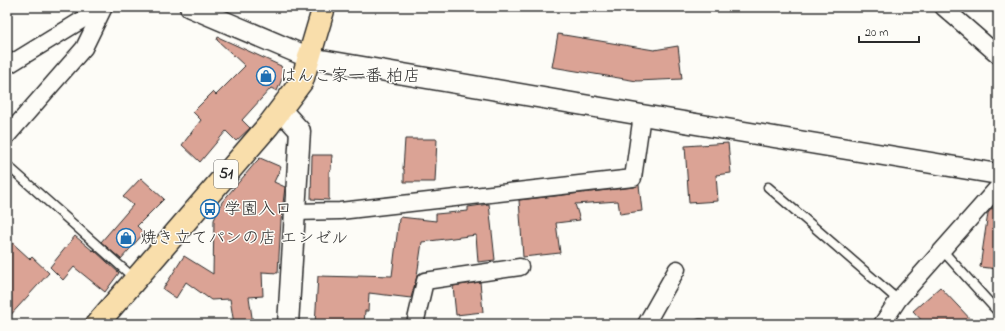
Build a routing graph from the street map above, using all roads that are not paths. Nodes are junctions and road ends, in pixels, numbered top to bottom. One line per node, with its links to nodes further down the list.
1 (103, 7): 7 (street); 10 (street)
2 (190, 7): 6 (street)
3 (324, 7): 6 (main road, 51)
4 (944, 7): 5 (street)
5 (998, 54)
6 (310, 58): 8 (main road, 51); 9 (street)
7 (7, 66)
8 (281, 110): 15 (street); 19 (main road, 51)
9 (642, 115): 12 (street); 15 (street)
10 (7, 136)
11 (7, 166): 19 (lane)
12 (998, 174)
13 (998, 187): 16 (street)
14 (768, 188): 20 (lane)
15 (294, 212): 23 (street)
16 (942, 250): 20 (street); 21 (lane)
17 (520, 267): 24 (street)
18 (677, 269): 25 (street)
19 (135, 279): 22 (main road, 51)
20 (898, 300): 28 (street)
21 (998, 312)
22 (97, 324)
23 (288, 324)
24 (415, 324)
25 (646, 324)
26 (699, 324): 27 (lane)
27 (702, 324)
28 (883, 324)

